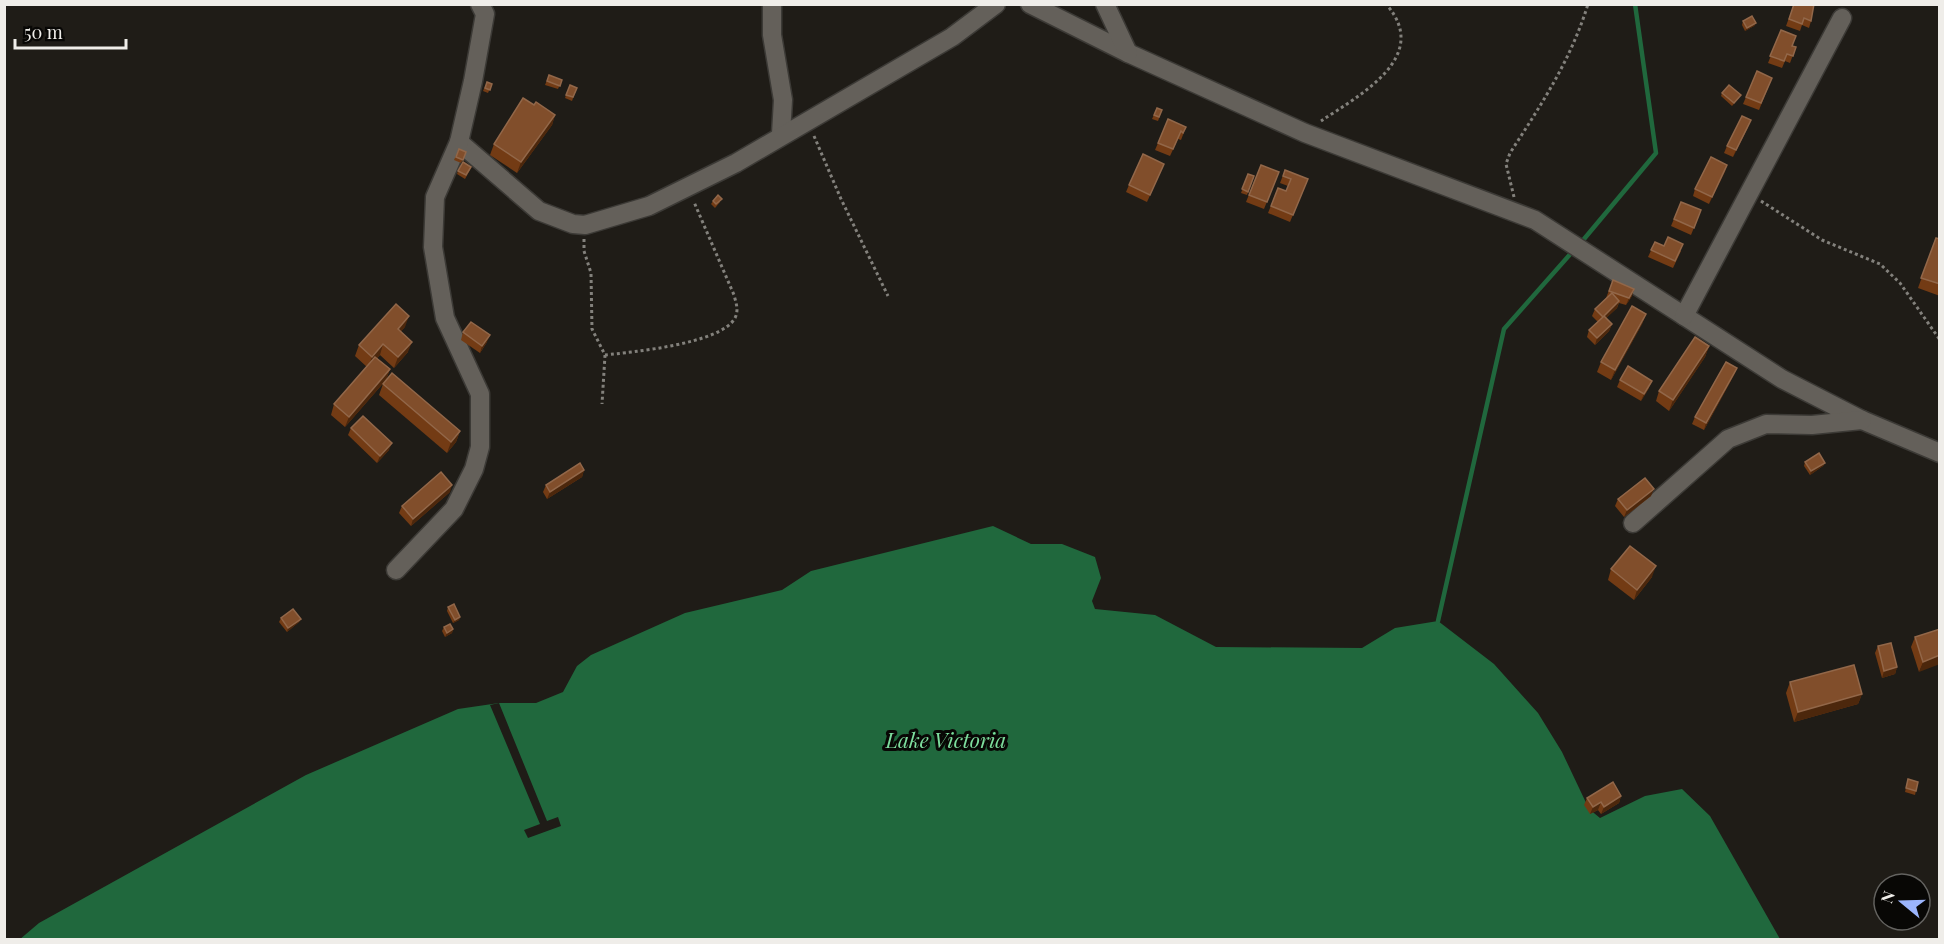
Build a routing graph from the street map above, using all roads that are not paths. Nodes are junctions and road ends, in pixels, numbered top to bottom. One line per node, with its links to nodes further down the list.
1 (480, 4): 9 (street)
2 (772, 4): 8 (street)
3 (996, 4): 8 (street)
4 (1030, 4): 7 (street)
5 (1105, 4): 7 (street)
6 (1842, 18): 10 (street)
7 (1128, 53): 10 (street)
8 (781, 134): 9 (street)
9 (459, 142): 14 (street)
10 (1683, 316): 11 (street)
11 (1862, 420): 12 (street); 13 (street)
12 (1940, 453)
13 (1633, 523)
14 (396, 570)

